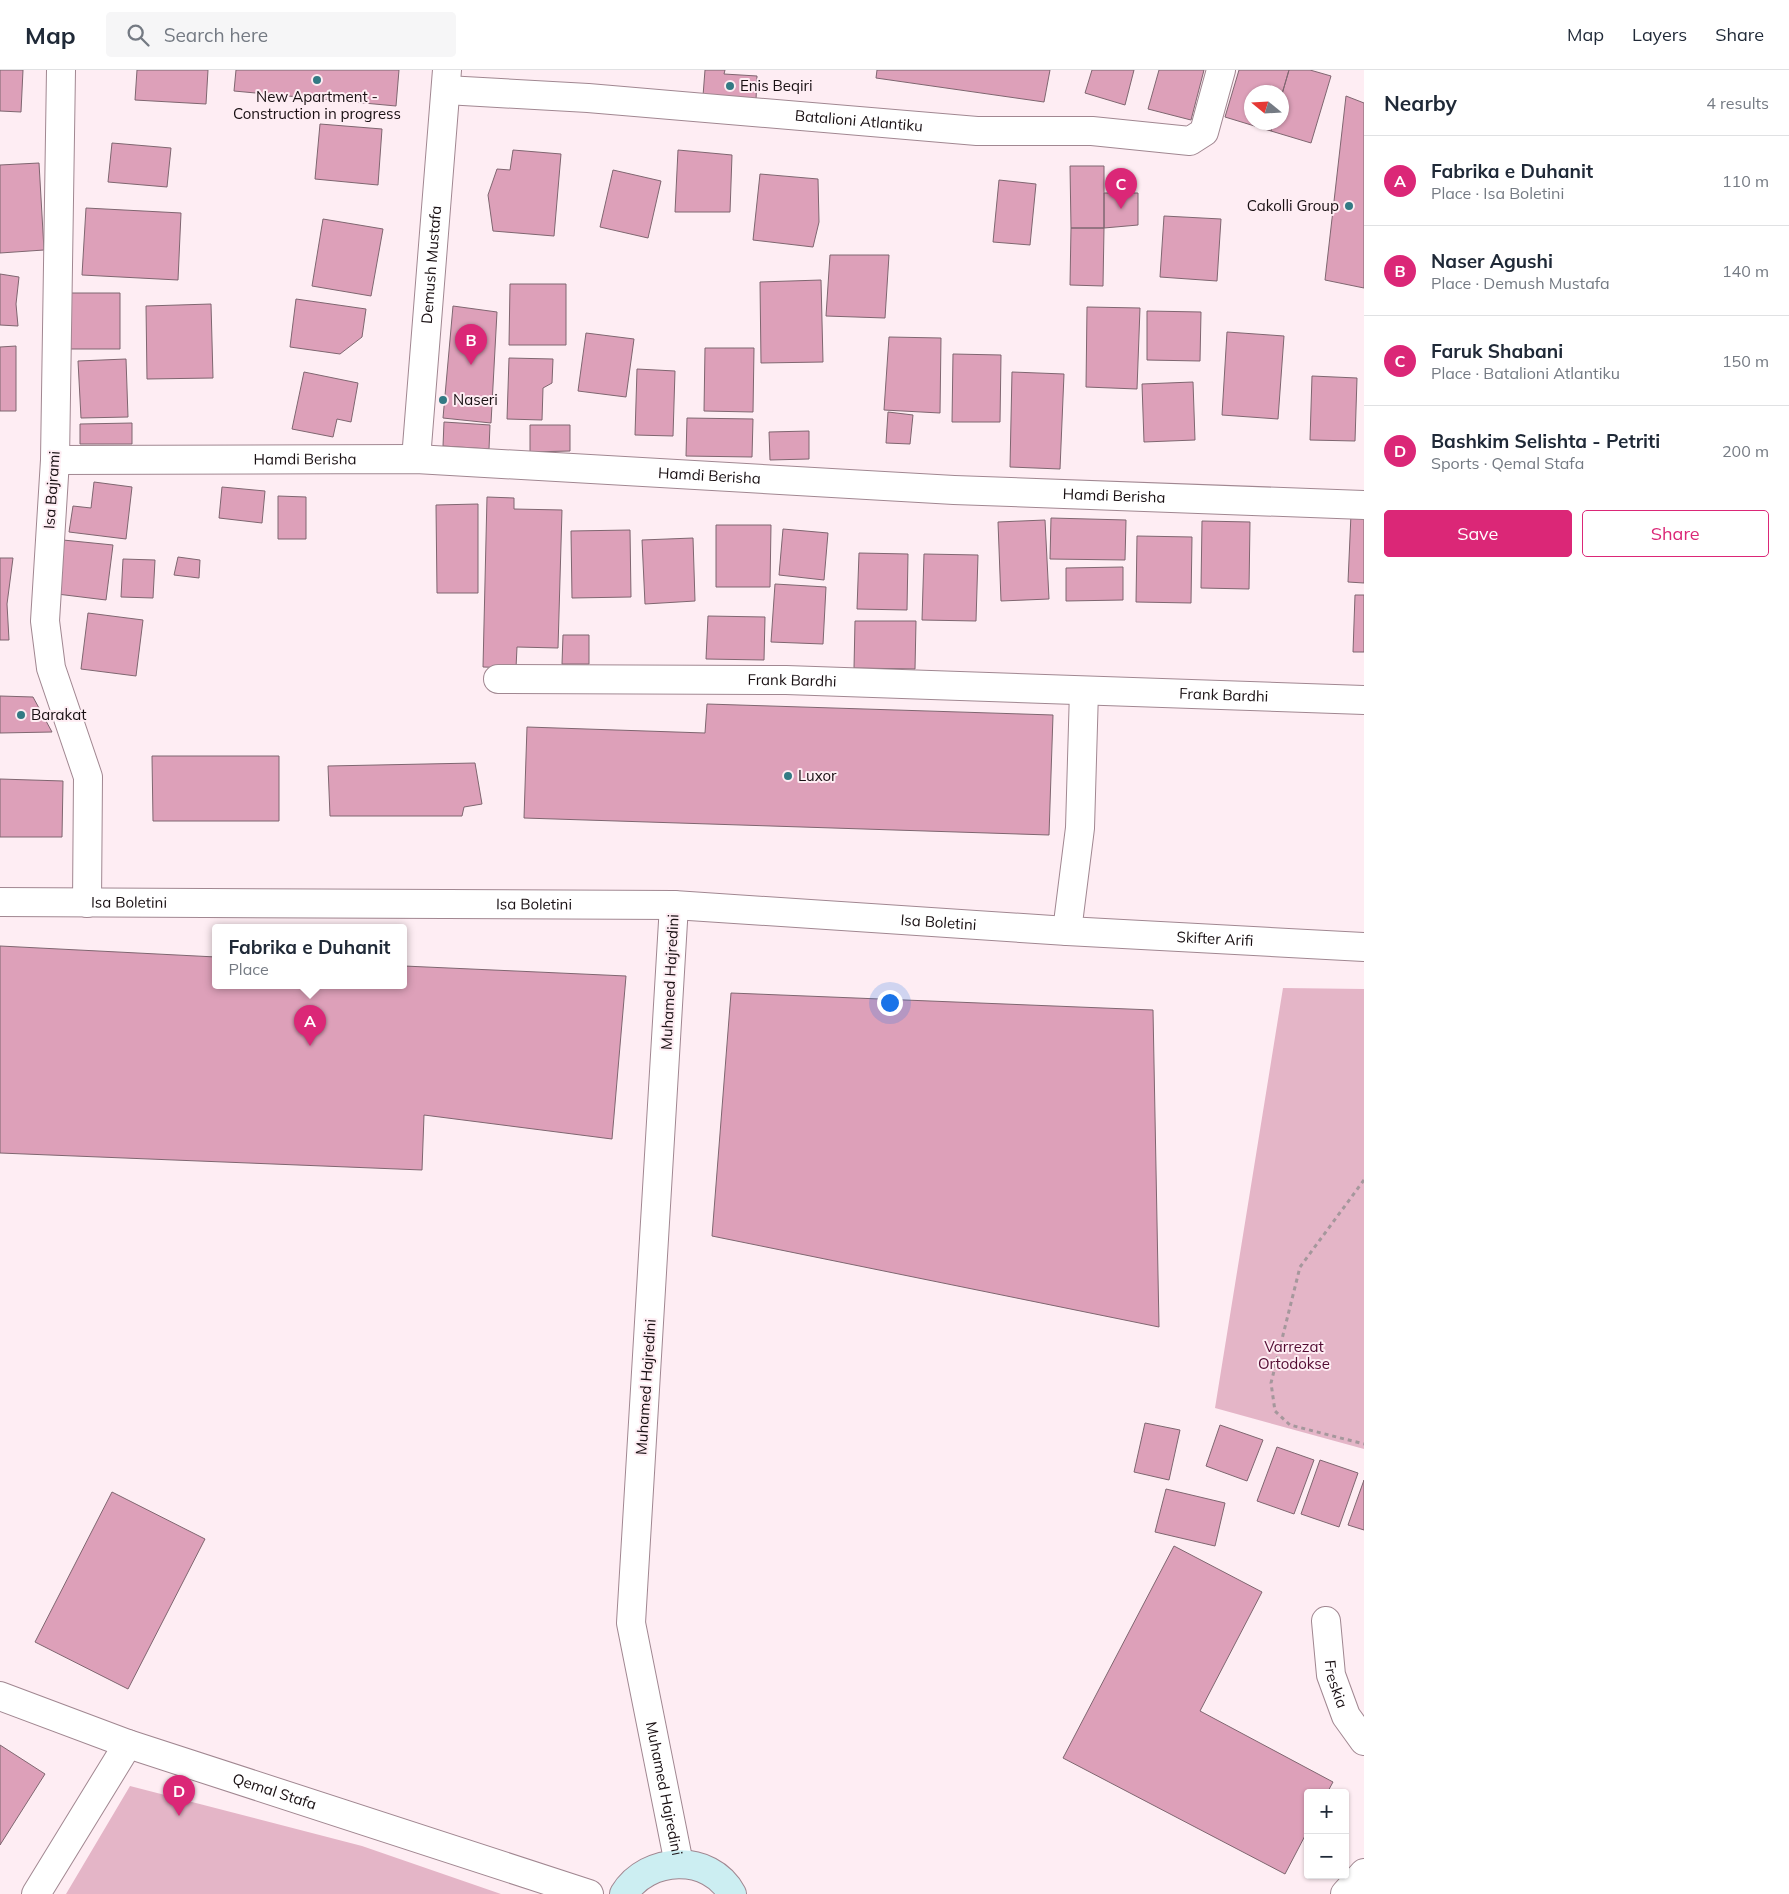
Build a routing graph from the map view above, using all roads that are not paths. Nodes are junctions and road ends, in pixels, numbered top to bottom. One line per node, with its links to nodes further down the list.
1 (61, 70): 5 (street, Isa Bajrami)
2 (1221, 70): 3 (street, Batalioni Atlantiku)
3 (447, 80): 4 (street, Demush Mustafa)
4 (416, 459): 5 (street, Hamdi Berisha); 6 (street, Hamdi Berisha)
5 (55, 460): 11 (street, Isa Bajrami)
6 (1364, 505)
7 (498, 679): 8 (street, Frank Bardhi)
8 (1084, 690): 9 (street, Frank Bardhi); 13 (street)
9 (1364, 700)
10 (0, 902): 11 (street, Isa Boletini)
11 (87, 903): 12 (street, Isa Boletini)
12 (674, 905): 13 (street, Isa Boletini); 19 (street, Muhamed Hajredini)
13 (1067, 931): 14 (street, Skifter Arifi)
14 (1364, 947)
15 (1326, 1621): 17 (street, Freskia)
16 (0, 1696): 18 (street, Qemal Stafa)
17 (1364, 1741)
18 (128, 1744): 21 (street); 22 (street, Qemal Stafa)
19 (680, 1864): 23 (main road); 24 (main road)
20 (1364, 1873): 25 (street)
21 (36, 1894)
22 (589, 1894)
23 (624, 1894)
24 (732, 1894)
25 (1345, 1894)

